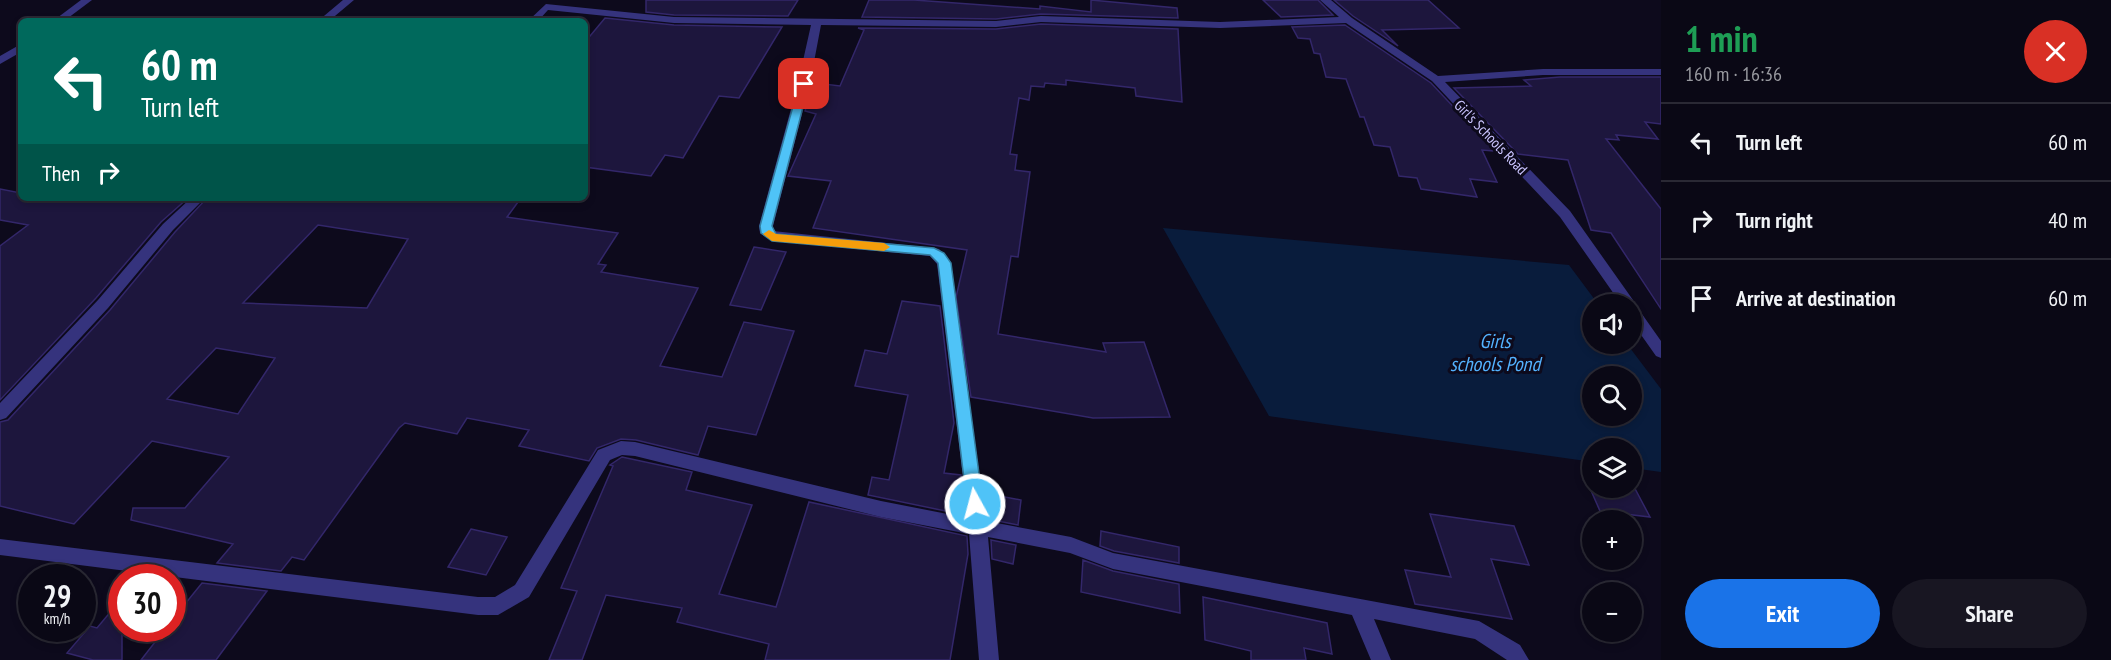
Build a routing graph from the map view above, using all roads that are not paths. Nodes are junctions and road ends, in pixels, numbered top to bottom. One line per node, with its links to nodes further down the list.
1 (87, 0): 5 (street)
2 (349, 0): 6 (street)
3 (1325, 0): 8 (street, Girl's Schools Road)
4 (550, 3): 7 (street); 9 (street)
5 (62, 18)
6 (327, 18)
7 (536, 18)
8 (1348, 20): 9 (street); 13 (street, Girl's Schools Road)
9 (817, 22): 19 (street)
10 (18, 49): 11 (street)
11 (0, 61)
12 (1661, 72): 13 (street)
13 (1436, 79): 15 (street, Girl's Schools Road)
14 (196, 201): 18 (street)
15 (1621, 294)
16 (1642, 324): 17 (street)
17 (1661, 352)
18 (0, 414)
19 (978, 526): 20 (street); 21 (street); 22 (street)
20 (0, 547)
21 (1359, 608): 23 (street); 24 (street)
22 (989, 660)
23 (1381, 660)
24 (1519, 660)

